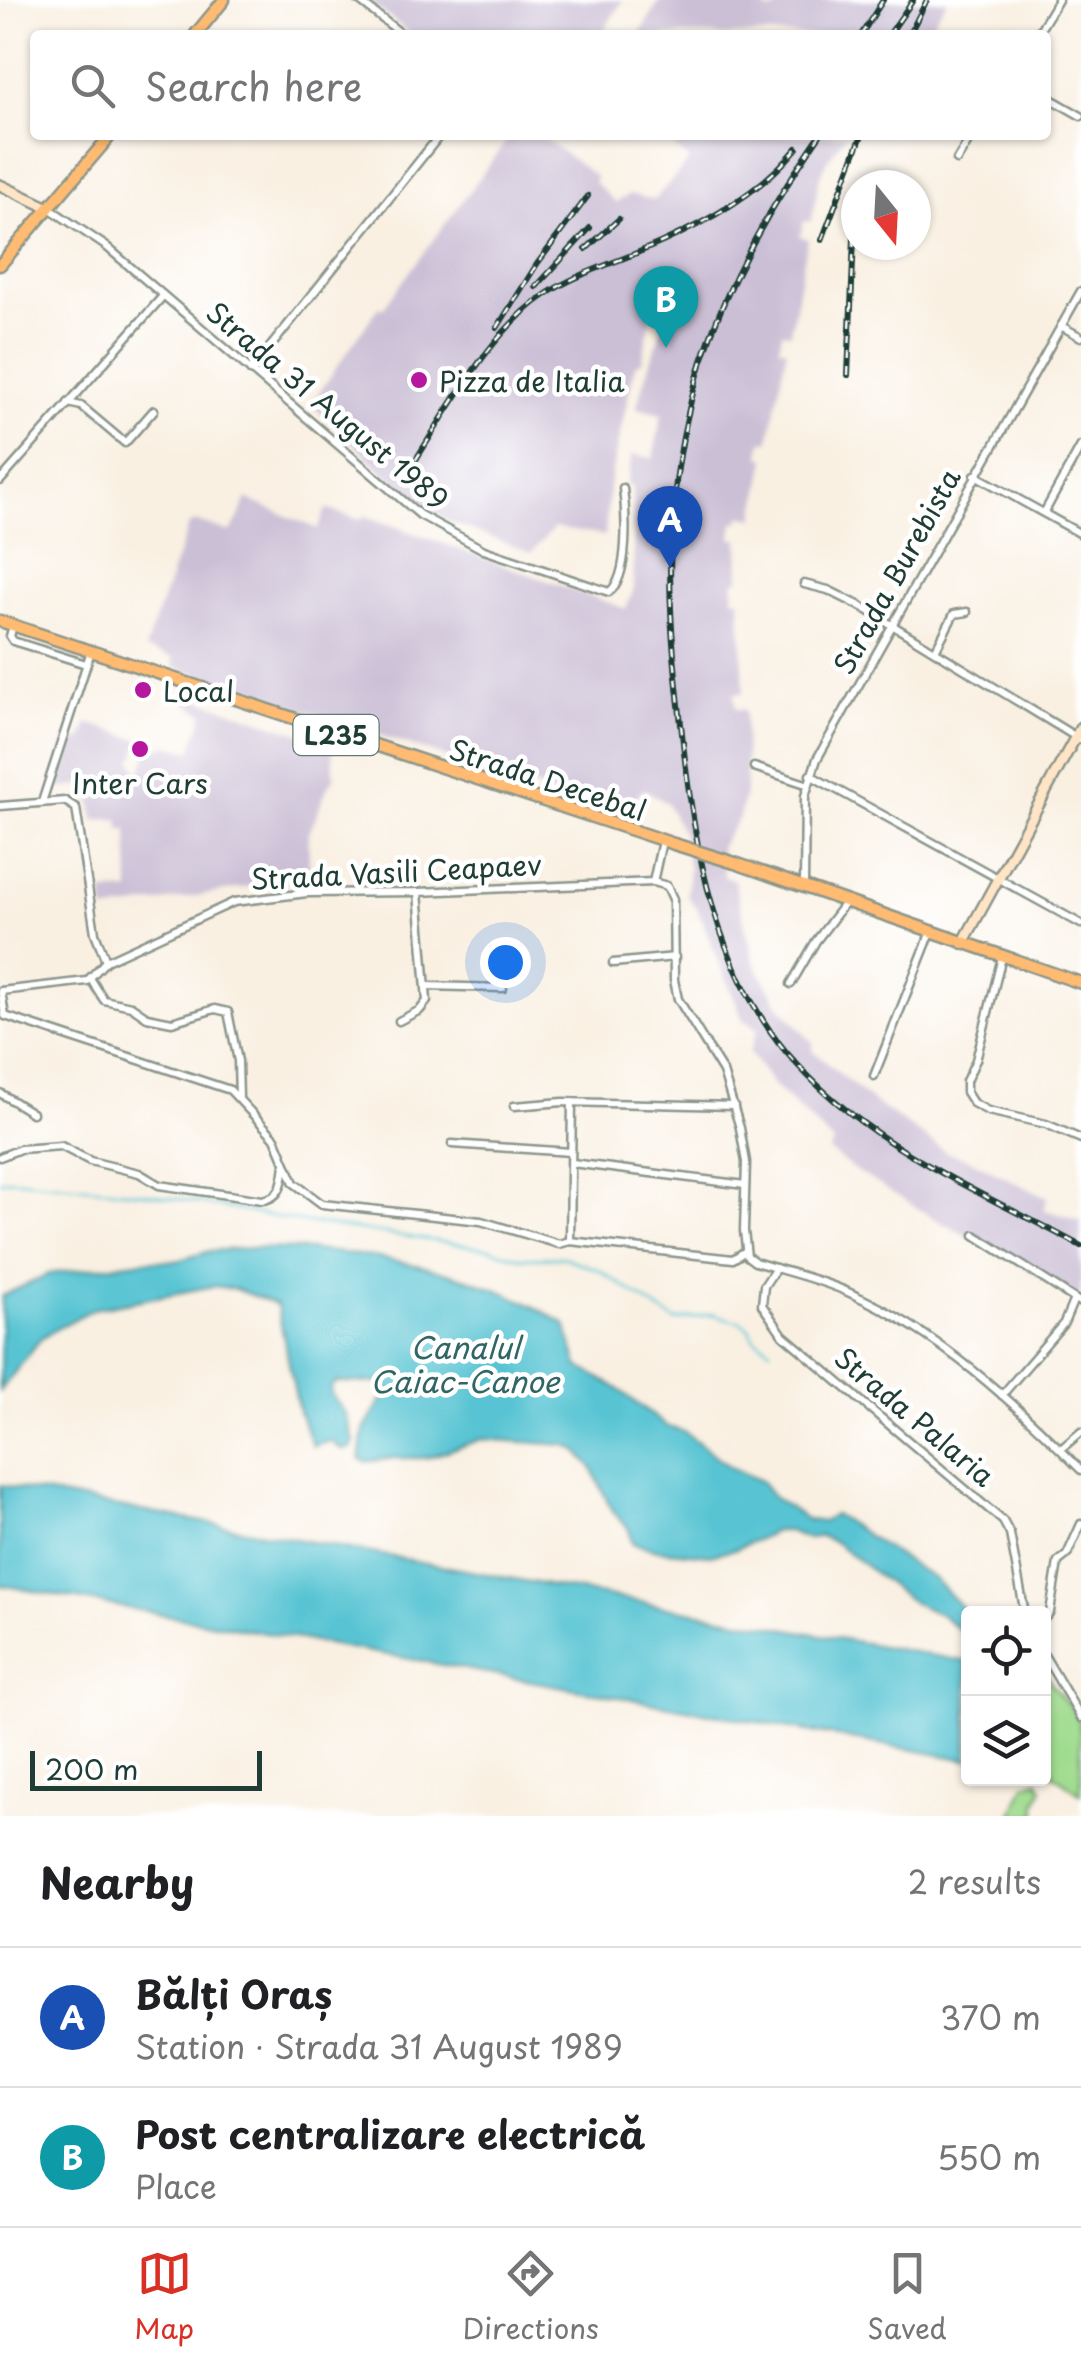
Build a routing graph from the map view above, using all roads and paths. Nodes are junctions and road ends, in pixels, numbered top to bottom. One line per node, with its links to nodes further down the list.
1 (224, 0): 4 (main road)
2 (358, 0): 5 (street)
3 (1058, 0): 6 (street)
4 (199, 30)
5 (396, 30)
6 (1040, 30)
7 (1051, 99): 8 (street)
8 (1081, 116)
9 (106, 140): 14 (main road)
10 (436, 140): 20 (street)
11 (969, 140): 12 (street)
12 (957, 160)
13 (0, 185): 14 (street, Strada 31 August 1989)
14 (49, 208): 15 (main road); 17 (street, Strada 31 August 1989)
15 (0, 266)
16 (1081, 291): 18 (street, Strada Burebista)
17 (163, 296): 20 (street, Strada 31 August 1989); 21 (street)
18 (1061, 326): 19 (street); 24 (street, Strada Burebista)
19 (1081, 337)
20 (252, 371): 26 (street, Strada 31 August 1989)
21 (67, 403): 22 (street); 25 (street)
22 (154, 410)
23 (1081, 446): 27 (street)
24 (975, 475): 27 (street); 33 (street, Strada Burebista)
25 (1, 480)
26 (623, 488)
27 (1044, 514): 28 (street)
28 (1081, 534)
29 (804, 584): 33 (street)
30 (967, 612): 34 (street)
31 (0, 621): 32 (main road, Strada Decebal / L235)
32 (13, 626): 35 (main road, Strada Decebal / L235); 36 (street)
33 (893, 627): 34 (street); 39 (street, Strada Burebista)
34 (935, 651): 37 (street)
35 (90, 652): 36 (street); 43 (main road, Strada Decebal / L235)
36 (86, 664): 41 (street)
37 (1079, 735): 44 (street)
38 (754, 767): 40 (street)
39 (810, 774): 40 (street, Strada Burebista); 44 (street)
40 (806, 784): 46 (street, Strada Burebista)
41 (42, 802): 42 (street); 54 (street)
42 (0, 806)
43 (668, 842): 45 (street); 46 (main road, Strada Decebal / L235, bridge)
44 (997, 878): 49 (street); 51 (street)
45 (654, 882): 47 (street, Strada Vasili Ceapaev); 53 (street)
46 (804, 888): 48 (main road, Strada Decebal / L235)
47 (418, 892): 54 (street, Strada Vasili Ceapaev); 59 (street)
48 (846, 902): 50 (main road, Strada Decebal / L235); 58 (street)
49 (1081, 924)
50 (931, 932): 51 (main road, Strada Decebal / L235); 64 (street)
51 (963, 943): 52 (main road, Strada Decebal / L235)
52 (1002, 956): 57 (main road, Strada Decebal / L235); 71 (street)
53 (674, 957): 55 (street); 69 (street)
54 (106, 961): 56 (street, Strada Vasili Ceapaev)
55 (613, 963)
56 (90, 978): 61 (street); 66 (street)
57 (1081, 982)
58 (791, 984)
59 (427, 986): 60 (street); 63 (street)
60 (503, 988)
61 (1, 991): 62 (street)
62 (2, 1018): 66 (street)
63 (398, 1021)
64 (874, 1076)
65 (0, 1093): 70 (street)
66 (239, 1099): 75 (street)
67 (572, 1102): 68 (street); 69 (street); 73 (street)
68 (514, 1106)
69 (734, 1106): 77 (street)
70 (32, 1113)
71 (1081, 1139)
72 (452, 1144): 73 (street)
73 (572, 1152): 76 (street)
74 (0, 1158): 75 (street)
75 (285, 1163): 79 (street)
76 (572, 1163): 77 (street); 79 (street)
77 (745, 1185): 80 (street)
78 (975, 1235): 82 (street)
79 (570, 1241): 80 (street)
80 (744, 1252): 81 (street)
81 (776, 1268): 83 (street); 88 (street, Strada Palaria)
82 (1078, 1301): 83 (street)
83 (1002, 1395): 85 (street)
84 (1081, 1432): 85 (street)
85 (1060, 1449): 86 (street)
86 (1081, 1470)
87 (1081, 1524): 89 (street)
88 (1024, 1606)
89 (1051, 1606)
90 (1051, 1667): 91 (street)
91 (1081, 1718)

